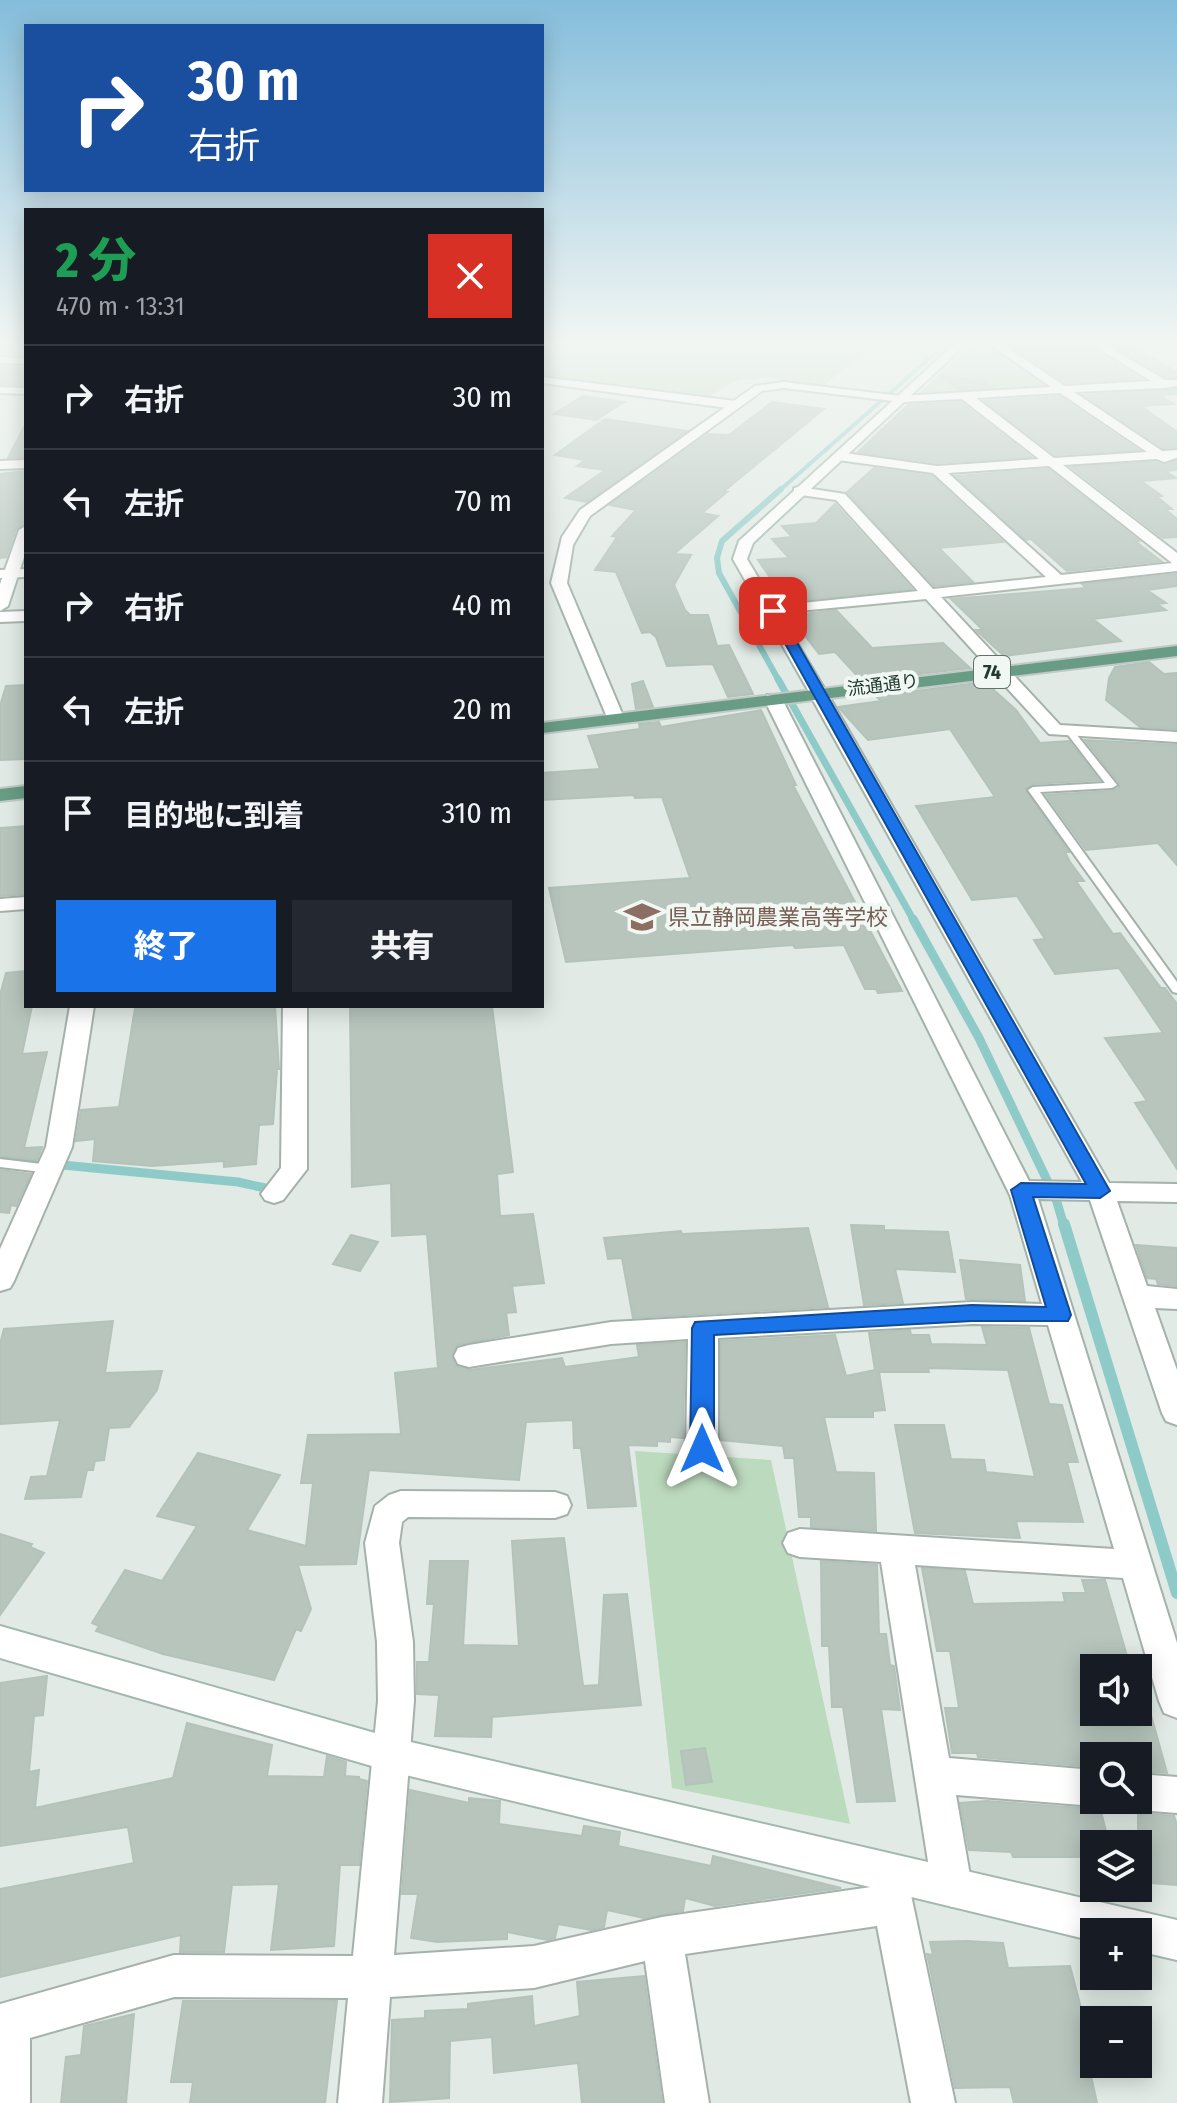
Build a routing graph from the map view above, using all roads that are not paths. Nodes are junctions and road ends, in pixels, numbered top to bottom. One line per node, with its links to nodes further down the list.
1 (688, 439): 28 (street)
2 (855, 439): 7 (street)
3 (1021, 439): 8 (street)
4 (1137, 439): 6 (street)
5 (1177, 454): 6 (street)
6 (1161, 455): 8 (street); 11 (street)
7 (838, 456): 12 (street); 13 (street)
8 (1052, 463): 12 (street); 15 (street)
9 (24, 464): 10 (street)
10 (0, 465)
11 (1177, 466)
12 (937, 470): 18 (street)
13 (799, 491): 19 (street); 21 (street)
14 (24, 536): 17 (street)
15 (1177, 560)
16 (1177, 567): 18 (street)
17 (12, 574): 20 (street)
18 (1059, 581): 19 (street)
19 (929, 594): 21 (street); 25 (street)
20 (0, 606)
21 (773, 611): 26 (street)
22 (24, 616): 23 (street)
23 (0, 617)
24 (1177, 651): 25 (main road, 流通通り / 74)
25 (1001, 671): 26 (main road, 流通通り / 74); 30 (street)
26 (812, 694): 27 (main road, 流通通り / 74); 42 (street)
27 (773, 699): 28 (main road, 流通通り / 74); 41 (street)
28 (615, 718): 29 (main road, 流通通り / 74)
29 (544, 728)
30 (1069, 731): 31 (street); 36 (lane)
31 (1177, 737)
32 (24, 792): 33 (main road)
33 (0, 795)
34 (24, 903): 35 (street)
35 (0, 905)
36 (1177, 990)
37 (82, 1008): 40 (street)
38 (295, 1008): 44 (street)
39 (0, 1163): 40 (lane)
40 (50, 1169): 45 (street)
41 (1021, 1190): 42 (street); 48 (street)
42 (1100, 1191): 43 (street); 46 (street)
43 (1177, 1193)
44 (274, 1194)
45 (0, 1281)
46 (1137, 1296): 47 (street); 51 (street)
47 (1177, 1299)
48 (1060, 1315): 49 (street); 56 (street)
49 (703, 1328): 50 (street); 52 (street)
50 (469, 1356)
51 (1177, 1413)
52 (702, 1449)
53 (555, 1505): 59 (street)
54 (800, 1543): 55 (street)
55 (896, 1550): 56 (street); 60 (street)
56 (1136, 1565): 58 (street)
57 (0, 1642): 59 (street)
58 (1177, 1701)
59 (389, 1754): 65 (street); 68 (street)
60 (934, 1775): 61 (street); 64 (street)
61 (1080, 1787)
62 (1152, 1793): 63 (street)
63 (1177, 1795)
64 (952, 1887): 65 (street); 67 (street)
65 (889, 1888): 66 (street); 73 (street)
66 (662, 1937): 68 (street); 72 (street)
67 (1177, 1940)
68 (372, 1977): 69 (street); 71 (street)
69 (5, 2023): 70 (street)
70 (8, 2103)
71 (360, 2103)
72 (687, 2103)
73 (933, 2103)

